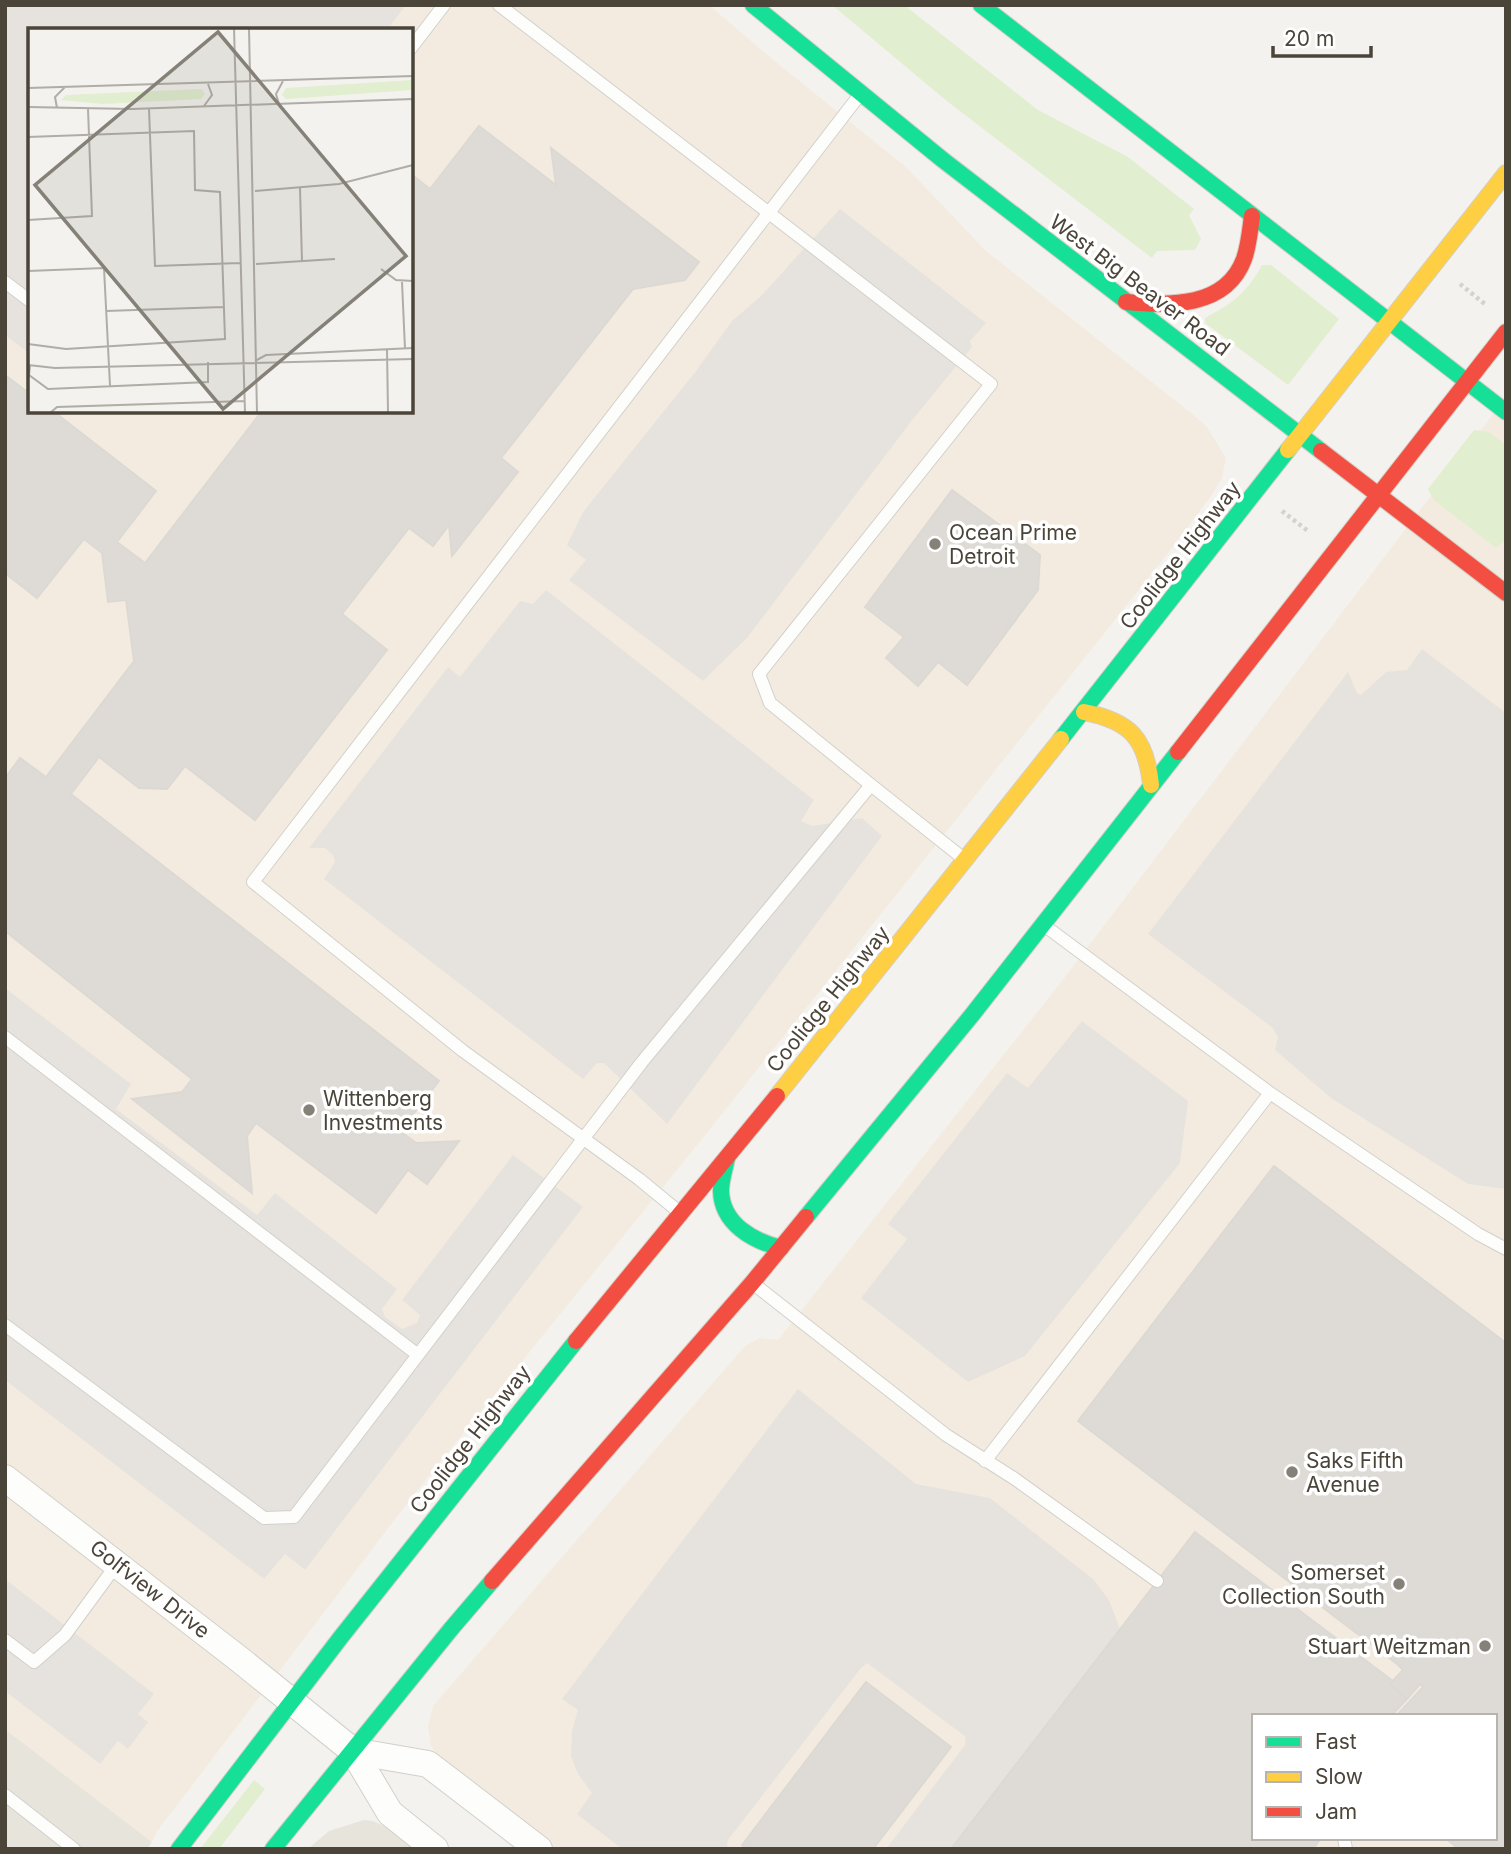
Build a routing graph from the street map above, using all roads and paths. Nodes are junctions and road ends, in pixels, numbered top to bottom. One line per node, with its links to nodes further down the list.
1 (444, 5): 5 (lane)
2 (499, 5): 8 (lane)
3 (753, 5): 6 (main road, West Big Beaver Road)
4 (981, 5): 9 (main road)
5 (413, 45)
6 (861, 93): 8 (lane); 13 (main road, West Big Beaver Road)
7 (1506, 173): 15 (main road, Coolidge Highway)
8 (767, 213): 25 (lane); 31 (lane)
9 (1252, 216): 13 (main road); 15 (main road)
10 (5, 282): 12 (lane)
11 (1457, 282): 14 (path)
12 (28, 299)
13 (1126, 302): 19 (main road, West Big Beaver Road)
14 (1486, 306)
15 (1389, 321): 17 (main road); 19 (main road, Coolidge Highway)
16 (1506, 332): 17 (main road)
17 (1467, 382): 18 (main road); 20 (main road)
18 (1506, 412)
19 (1300, 436): 20 (main road, West Big Beaver Road); 24 (main road, Coolidge Highway)
20 (1378, 495): 23 (main road, West Big Beaver Road); 26 (main road)
21 (1278, 508): 22 (path)
22 (1310, 532)
23 (1506, 593)
24 (1084, 712): 26 (main road); 27 (main road, Coolidge Highway)
25 (871, 785): 27 (lane); 31 (lane)
26 (1151, 785): 28 (main road)
27 (966, 861): 32 (main road, Coolidge Highway)
28 (1042, 925): 30 (lane); 34 (main road)
29 (5, 1037): 38 (lane)
30 (1270, 1093): 35 (lane); 39 (lane)
31 (583, 1139): 33 (lane); 38 (lane)
32 (727, 1158): 33 (main road, Coolidge Highway); 34 (main road)
33 (681, 1213): 44 (main road, Coolidge Highway)
34 (781, 1248): 36 (main road)
35 (1506, 1249)
36 (752, 1283): 39 (lane); 45 (main road)
37 (5, 1325): 38 (lane)
38 (418, 1355)
39 (985, 1461): 42 (lane)
40 (5, 1478): 41 (street, Golfview Drive)
41 (117, 1564): 43 (lane); 44 (street, Golfview Drive)
42 (1157, 1581)
43 (5, 1640)
44 (293, 1702): 45 (street, Golfview Drive); 48 (main road, Coolidge Highway)
45 (353, 1751): 49 (main road); 50 (street); 51 (street)
46 (5, 1795): 47 (lane)
47 (74, 1849)
48 (179, 1849)
49 (273, 1849)
50 (435, 1849)
51 (539, 1849)

